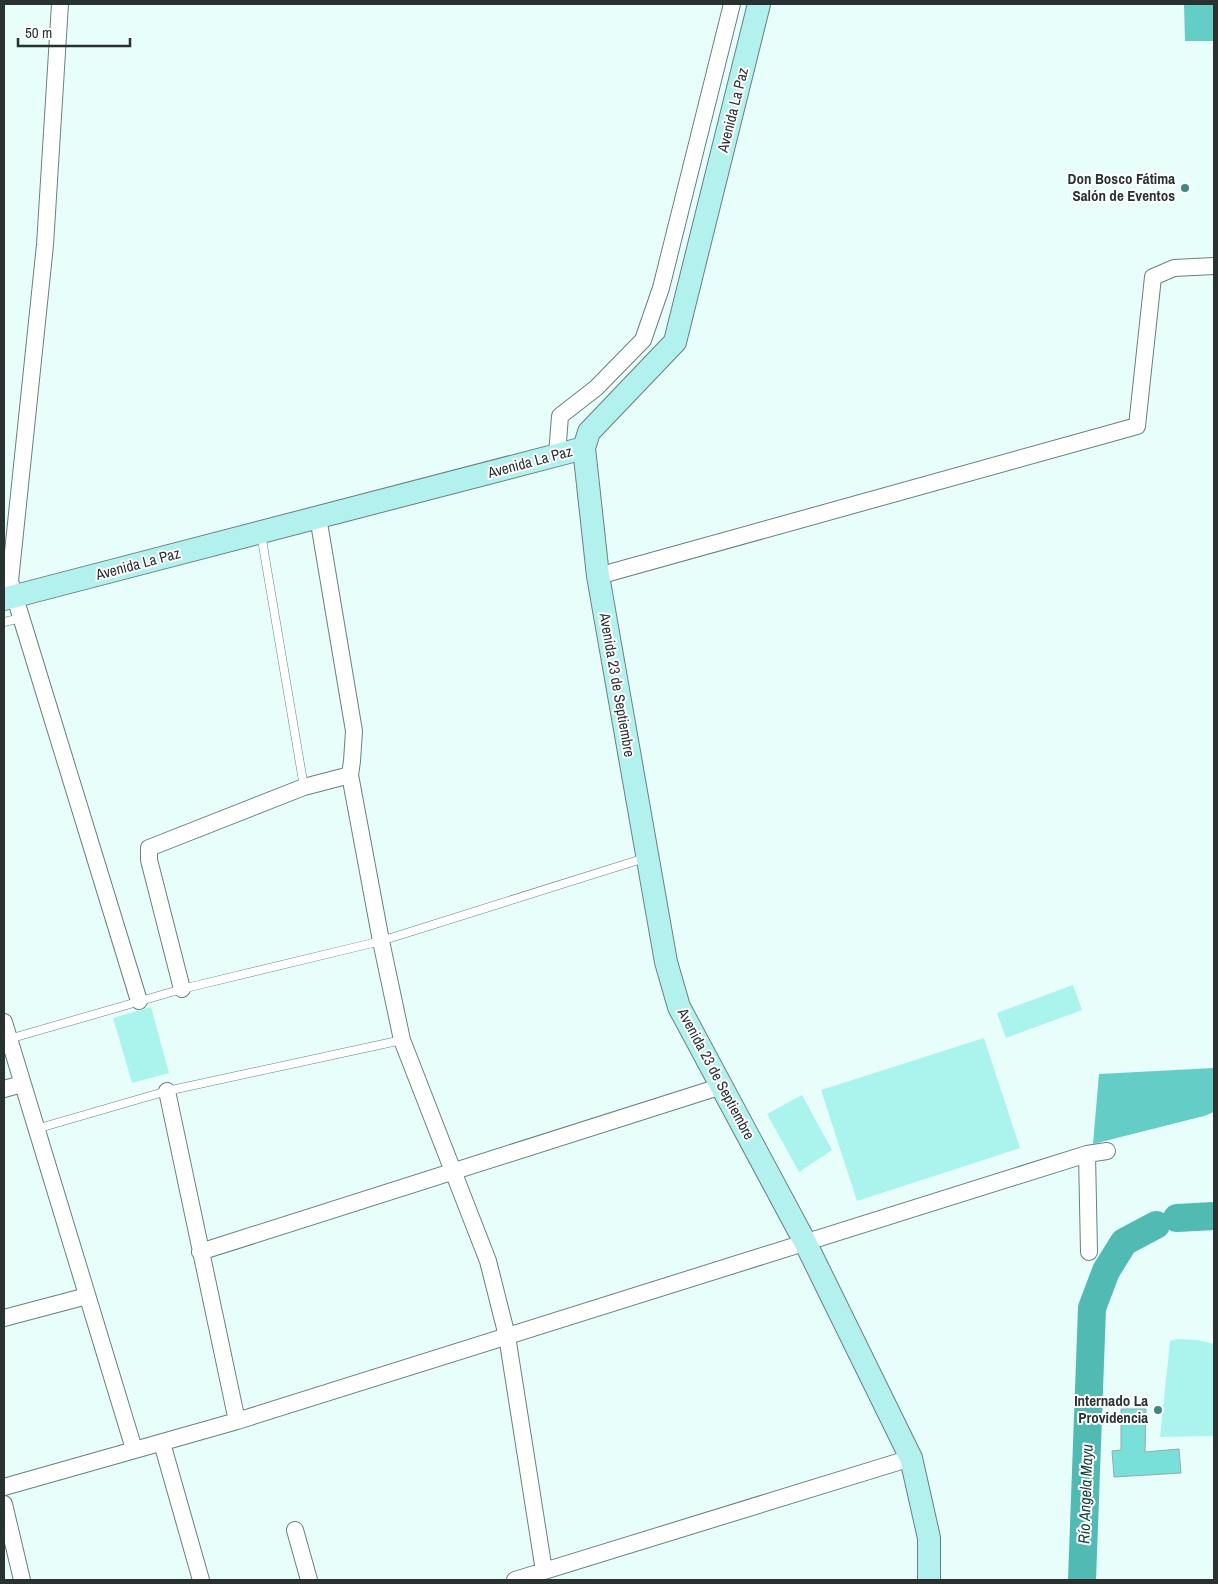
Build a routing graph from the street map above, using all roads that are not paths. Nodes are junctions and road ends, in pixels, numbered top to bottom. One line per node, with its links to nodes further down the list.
1 (60, 4): 10 (street)
2 (732, 4): 6 (street)
3 (759, 4): 5 (main road, Avenida La Paz)
4 (1214, 266): 9 (street)
5 (584, 448): 6 (main road, Avenida La Paz); 9 (main road, Avenida 23 de Septiembre)
6 (556, 455): 7 (main road, Avenida La Paz)
7 (318, 517): 8 (main road, Avenida La Paz); 12 (street)
8 (260, 532): 10 (main road, Avenida La Paz); 13 (lane)
9 (598, 576): 14 (main road, Avenida 23 de Septiembre)
10 (14, 604): 11 (lane); 17 (street)
11 (4, 622)
12 (350, 775): 13 (street); 15 (street)
13 (304, 787): 16 (street)
14 (647, 858): 15 (lane); 22 (main road, Avenida 23 de Septiembre)
15 (381, 941): 16 (lane); 20 (street)
16 (182, 989): 17 (lane)
17 (139, 1001): 19 (lane)
18 (4, 1022): 19 (street)
19 (9, 1039): 21 (street)
20 (402, 1040): 24 (lane); 28 (street)
21 (22, 1084): 23 (street); 25 (street)
22 (722, 1086): 28 (street); 29 (main road, Avenida 23 de Septiembre)
23 (4, 1089)
24 (167, 1091): 25 (lane); 30 (street)
25 (36, 1129): 32 (street)
26 (1107, 1150): 27 (street)
27 (1087, 1154): 29 (street); 31 (street)
28 (453, 1172): 30 (street); 34 (street)
29 (805, 1242): 34 (street); 38 (main road, Avenida 23 de Septiembre)
30 (200, 1252): 35 (street)
31 (1089, 1252)
32 (87, 1296): 33 (street); 37 (street)
33 (4, 1318)
34 (507, 1336): 35 (street); 42 (street)
35 (237, 1421): 36 (street)
36 (162, 1443): 37 (street); 44 (street)
37 (134, 1449): 39 (street)
38 (911, 1458): 42 (street); 47 (main road, Avenida 23 de Septiembre)
39 (4, 1487)
40 (4, 1504): 43 (street)
41 (295, 1530): 45 (street)
42 (544, 1571): 46 (street)
43 (22, 1580)
44 (201, 1580)
45 (309, 1580)
46 (515, 1580)
47 (929, 1580)

